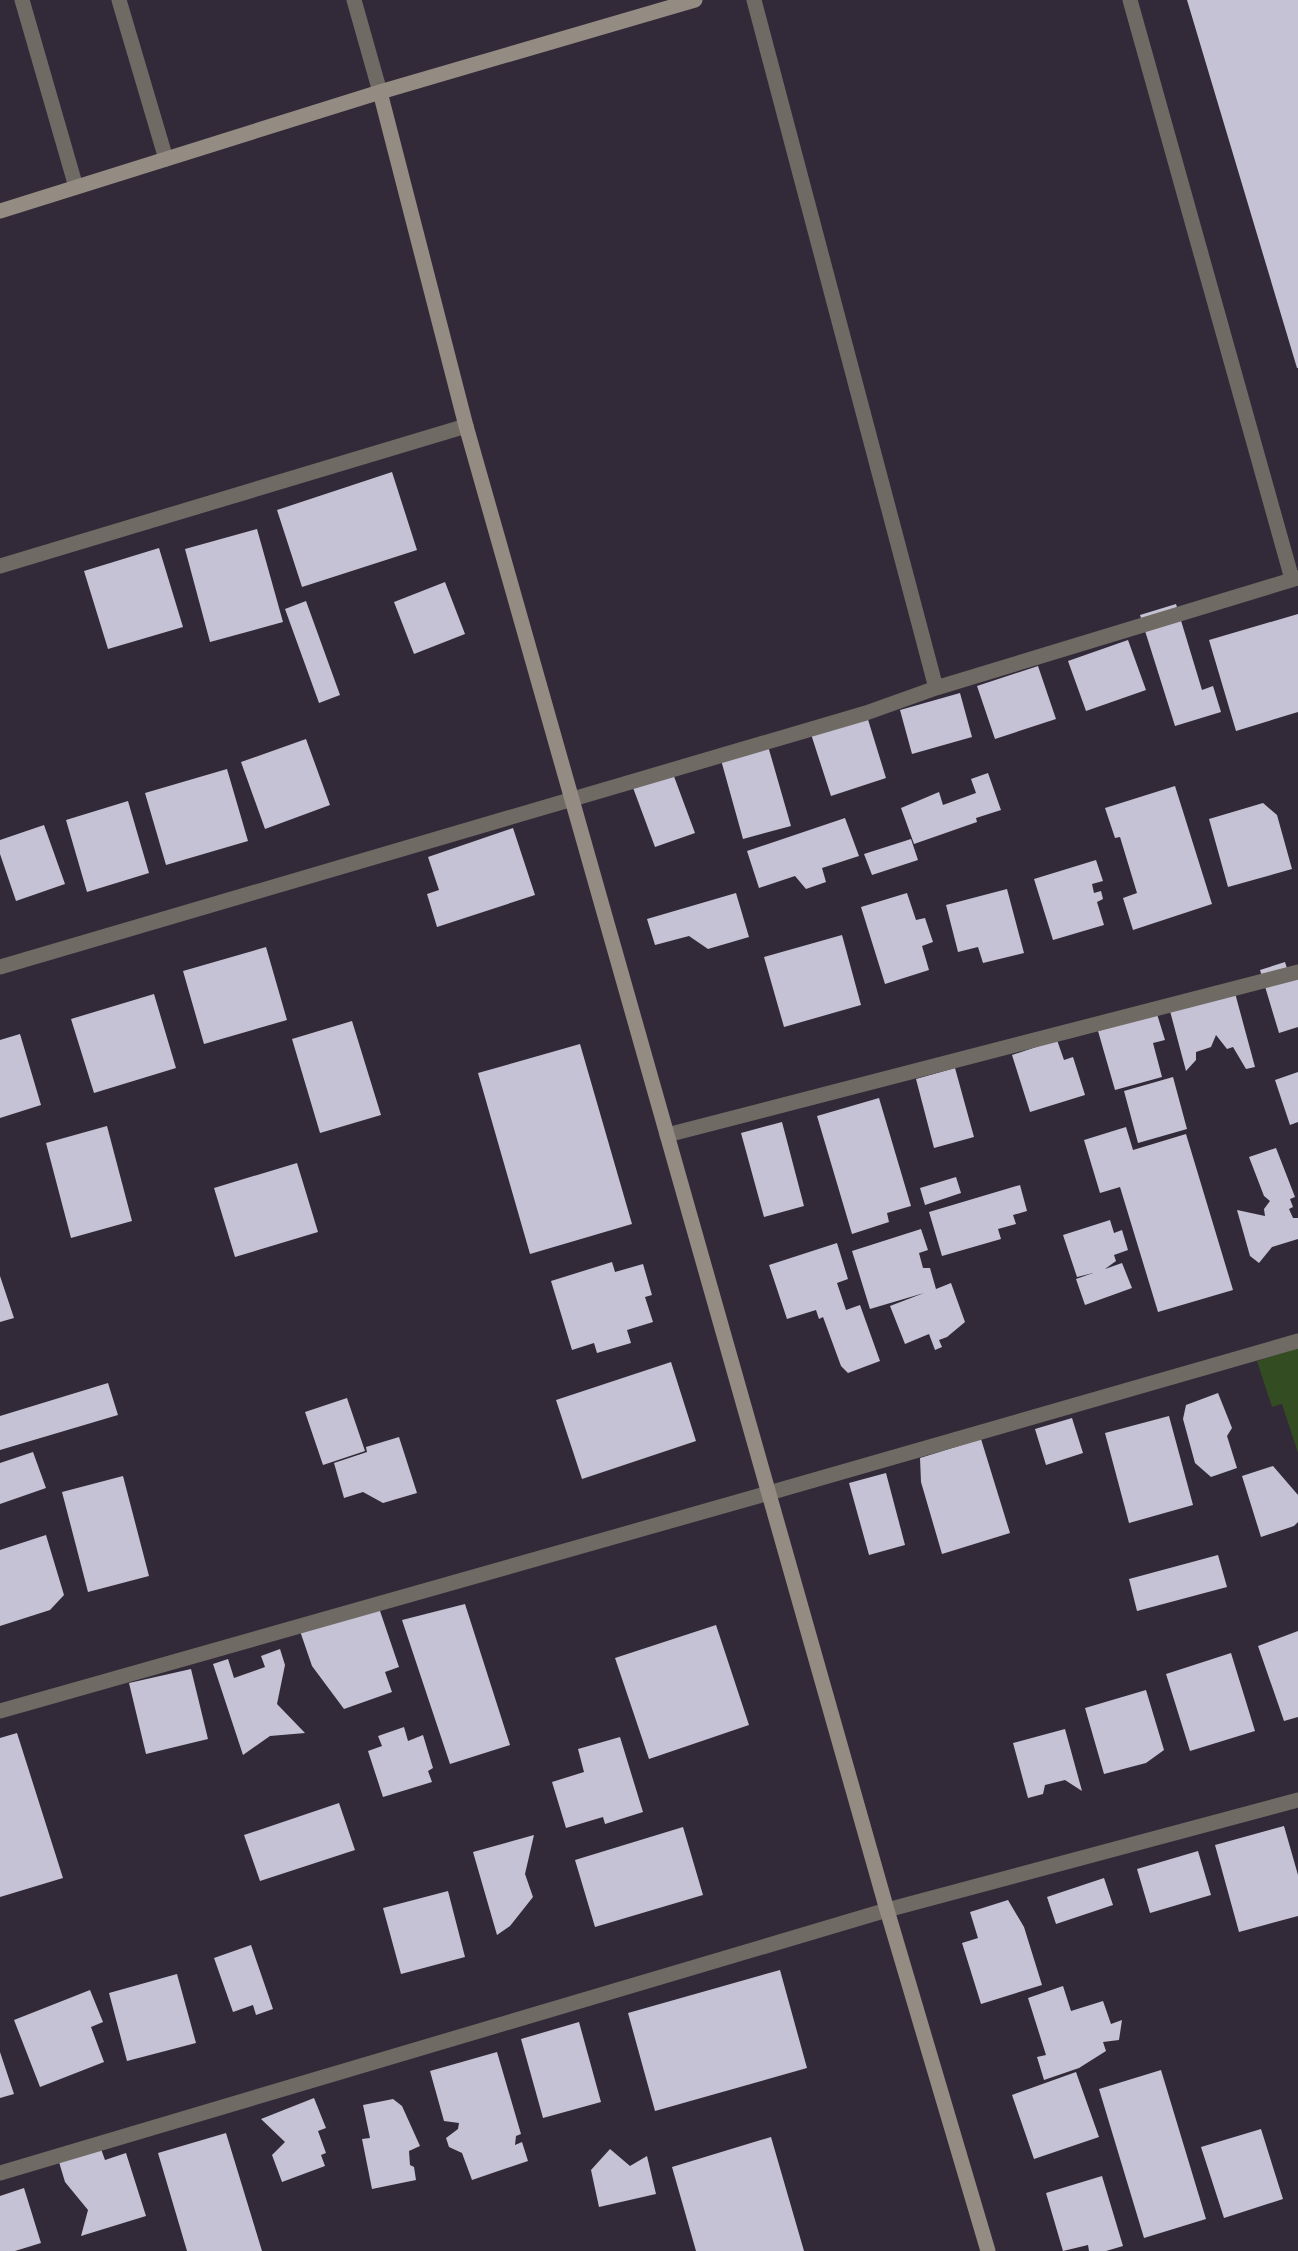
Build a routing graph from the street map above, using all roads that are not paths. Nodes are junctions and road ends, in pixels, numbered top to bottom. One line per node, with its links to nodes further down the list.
1 (22, 0): 9 (street)
2 (119, 0): 8 (street)
3 (354, 0): 7 (street)
4 (695, 0): 7 (street)
5 (754, 0): 14 (street)
6 (1130, 0): 13 (street)
7 (380, 92): 8 (street); 11 (street)
8 (166, 159): 9 (street)
9 (76, 187): 10 (street)
10 (0, 211)
11 (466, 426): 12 (street); 15 (street)
12 (0, 566)
13 (1295, 579): 14 (street)
14 (936, 688): 15 (street)
15 (572, 800): 16 (street); 18 (street)
16 (0, 967)
17 (1298, 972): 18 (street)
18 (667, 1135): 20 (street)
19 (1298, 1341): 20 (street)
20 (769, 1493): 21 (street); 23 (street)
21 (0, 1711)
22 (1298, 1800): 23 (street)
23 (887, 1910): 24 (street); 25 (street)
24 (0, 2173)
25 (988, 2251)

